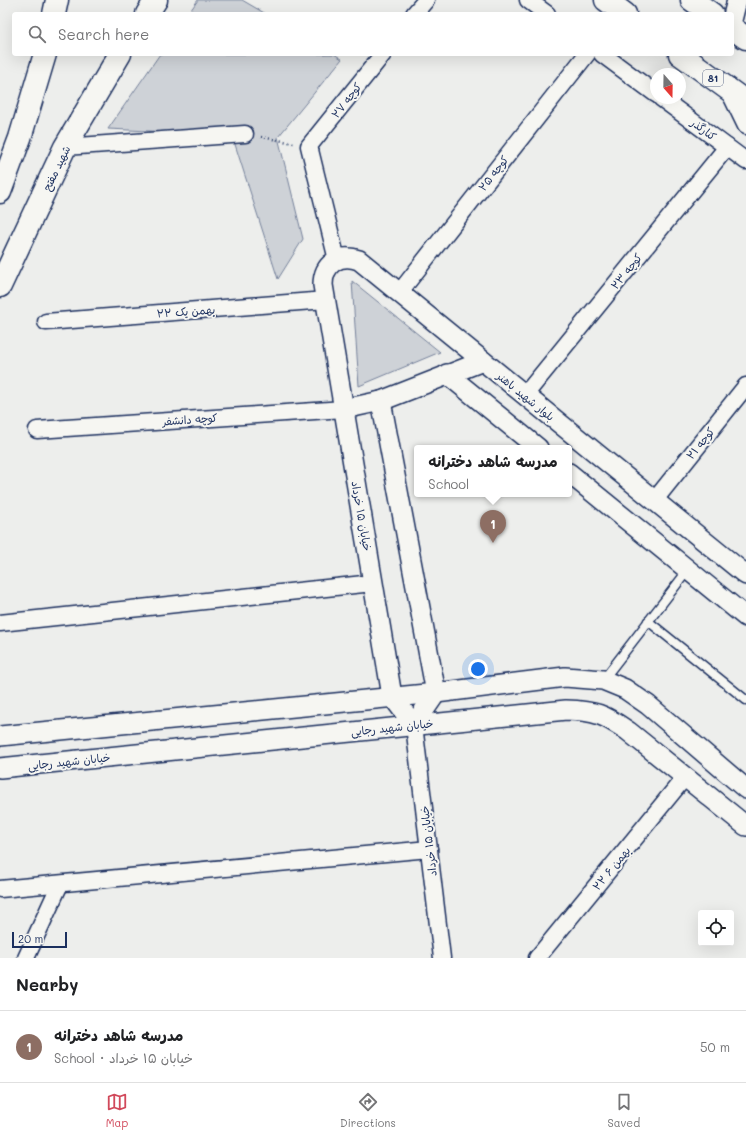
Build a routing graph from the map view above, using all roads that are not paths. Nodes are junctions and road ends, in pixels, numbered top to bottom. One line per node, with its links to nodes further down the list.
1 (57, 0): 8 (main road)
2 (156, 0): 9 (main road)
3 (426, 0): 10 (street)
4 (528, 0): 11 (street)
5 (606, 0): 12 (main road)
6 (692, 0): 13 (main road)
7 (737, 0): 14 (street)
8 (54, 12)
9 (148, 12)
10 (416, 12)
11 (544, 12)
12 (622, 12)
13 (709, 12)
14 (734, 12)
15 (734, 29): 16 (main road)
16 (746, 38)
17 (44, 56): 32 (main road)
18 (119, 56): 29 (main road, شهید مفتح)
19 (381, 56): 33 (street, کوچه ۲۷)
20 (585, 56): 35 (street, کوچه ۲۵)
21 (605, 56): 23 (street)
22 (683, 56): 24 (main road, 81)
23 (650, 90)
24 (728, 90): 25 (main road, 81); 27 (street)
25 (746, 102)
26 (669, 104): 30 (street, کنارگذر)
27 (746, 126)
28 (245, 134): 29 (street)
29 (65, 147): 34 (main road, شهید مفتح)
30 (727, 147): 31 (street, کنارگذر); 41 (street, کوچه ۲۳)
31 (746, 161)
32 (0, 192)
33 (337, 260): 35 (street, بلوار شهید باهنر); 36 (street)
34 (0, 286)
35 (399, 293): 38 (street, بلوار شهید باهنر)
36 (326, 300): 37 (street, ۲۲ بهمن یک); 43 (street, خیابان ۱۵ خرداد)
37 (46, 322)
38 (483, 361): 39 (street); 41 (street, بلوار شهید باهنر)
39 (447, 374): 42 (street); 45 (street)
40 (746, 386): 47 (street, کوچه ۲۱)
41 (525, 395): 47 (street, بلوار شهید باهنر)
42 (381, 401): 43 (street); 55 (street)
43 (344, 409): 44 (street, کوچه دانشفر); 50 (street, خیابان ۱۵ خرداد)
44 (37, 430)
45 (534, 445)
46 (572, 475): 48 (street)
47 (654, 500): 49 (street, بلوار شهید باهنر)
48 (688, 570): 51 (street); 52 (lane)
49 (746, 575)
50 (373, 583): 53 (street); 56 (street, خیابان ۱۵ خرداد)
51 (746, 617)
52 (648, 621): 54 (lane); 57 (lane)
53 (0, 623)
54 (603, 680): 55 (street); 62 (street)
55 (436, 693): 56 (street); 58 (street)
56 (392, 696): 58 (street, خیابان ۱۵ خرداد); 59 (street)
57 (746, 700)
58 (414, 725): 60 (street, خیابان شهید رجایی); 61 (street, خیابان شهید رجایی); 64 (street, خیابان ۱۵ خرداد)
59 (0, 736)
60 (0, 768)
61 (685, 777): 63 (street, خیابان شهید رجایی); 69 (street, ۲۲ بهمن ۶)
62 (746, 789)
63 (746, 826)
64 (429, 849): 65 (street); 68 (street, خیابان ۱۵ خرداد)
65 (60, 884): 66 (street); 67 (street)
66 (1, 891)
67 (26, 958)
68 (442, 958)
69 (538, 958)

